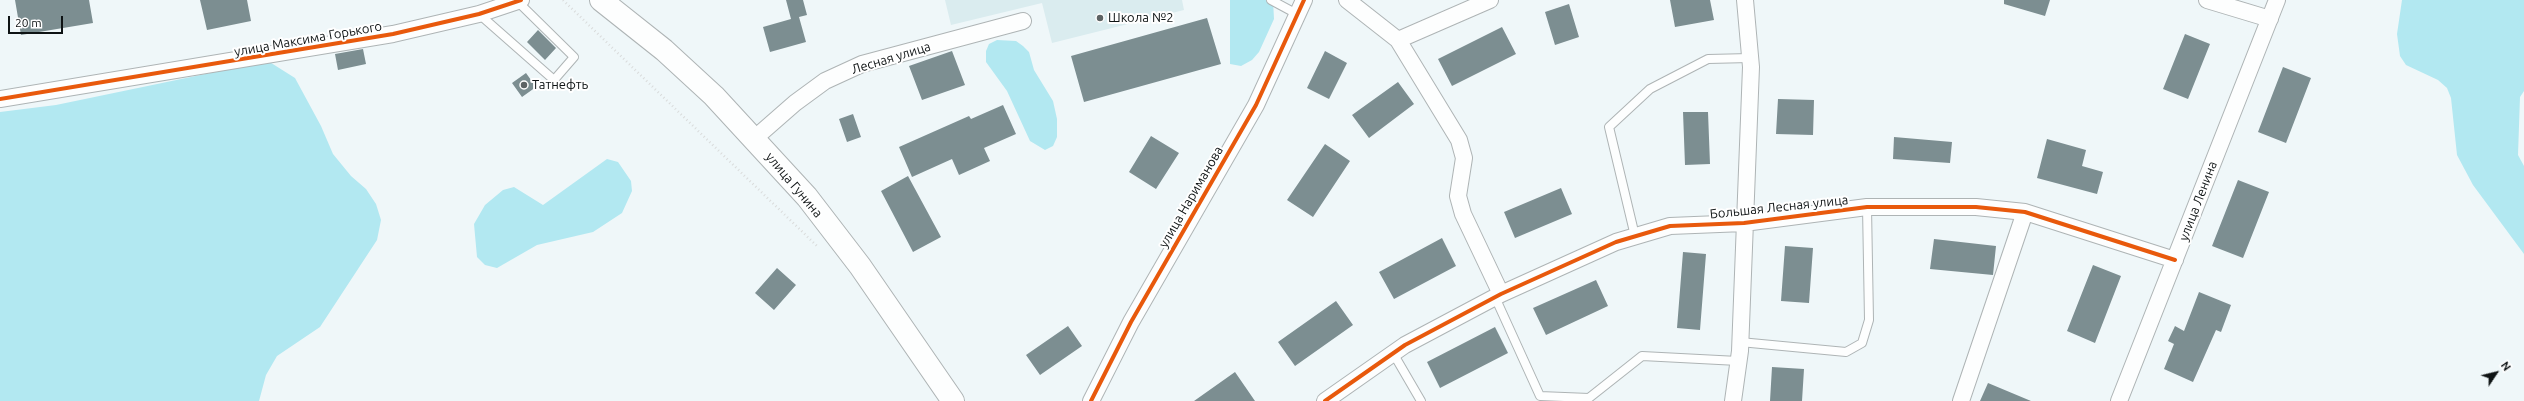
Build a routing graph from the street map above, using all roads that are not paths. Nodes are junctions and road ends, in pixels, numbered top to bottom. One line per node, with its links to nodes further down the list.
1 (601, 0): 17 (main road, улица Гунина)
2 (1271, 0): 11 (lane)
3 (1304, 0): 11 (street, улица Нариманова)
4 (1347, 0): 14 (street)
5 (1490, 0): 14 (street)
6 (1745, 0): 15 (street)
7 (2207, 0): 12 (street)
8 (2277, 0): 12 (street, улица Ленина)
9 (519, 1): 10 (street, улица Максима Горького); 10 (lane)
10 (479, 14): 16 (street, улица Максима Горького)
11 (1297, 14): 29 (street, улица Нариманова)
12 (2270, 18): 22 (street, улица Ленина)
13 (1023, 21): 17 (street, Лесная улица)
14 (1398, 40): 23 (street)
15 (1750, 58): 20 (street); 21 (lane)
16 (0, 99)
17 (755, 138): 28 (main road, улица Гунина)
18 (1867, 207): 19 (street, Большая Лесная улица); 20 (street, Большая Лесная улица); 24 (lane)
19 (2025, 212): 22 (street, Большая Лесная улица); 33 (street)
20 (1744, 223): 21 (street, Большая Лесная улица); 24 (street)
21 (1635, 236): 23 (street, Большая Лесная улица)
22 (2175, 260): 34 (street, улица Ленина)
23 (1498, 296): 25 (street, Большая Лесная улица); 27 (lane)
24 (1740, 342): 26 (street)
25 (1393, 353): 30 (street, Большая Лесная улица); 31 (lane)
26 (1738, 361): 27 (lane); 32 (street)
27 (1539, 398)
28 (953, 401)
29 (1091, 401)
30 (1325, 401)
31 (1421, 401)
32 (1733, 401)
33 (1961, 401)
34 (2119, 401)

